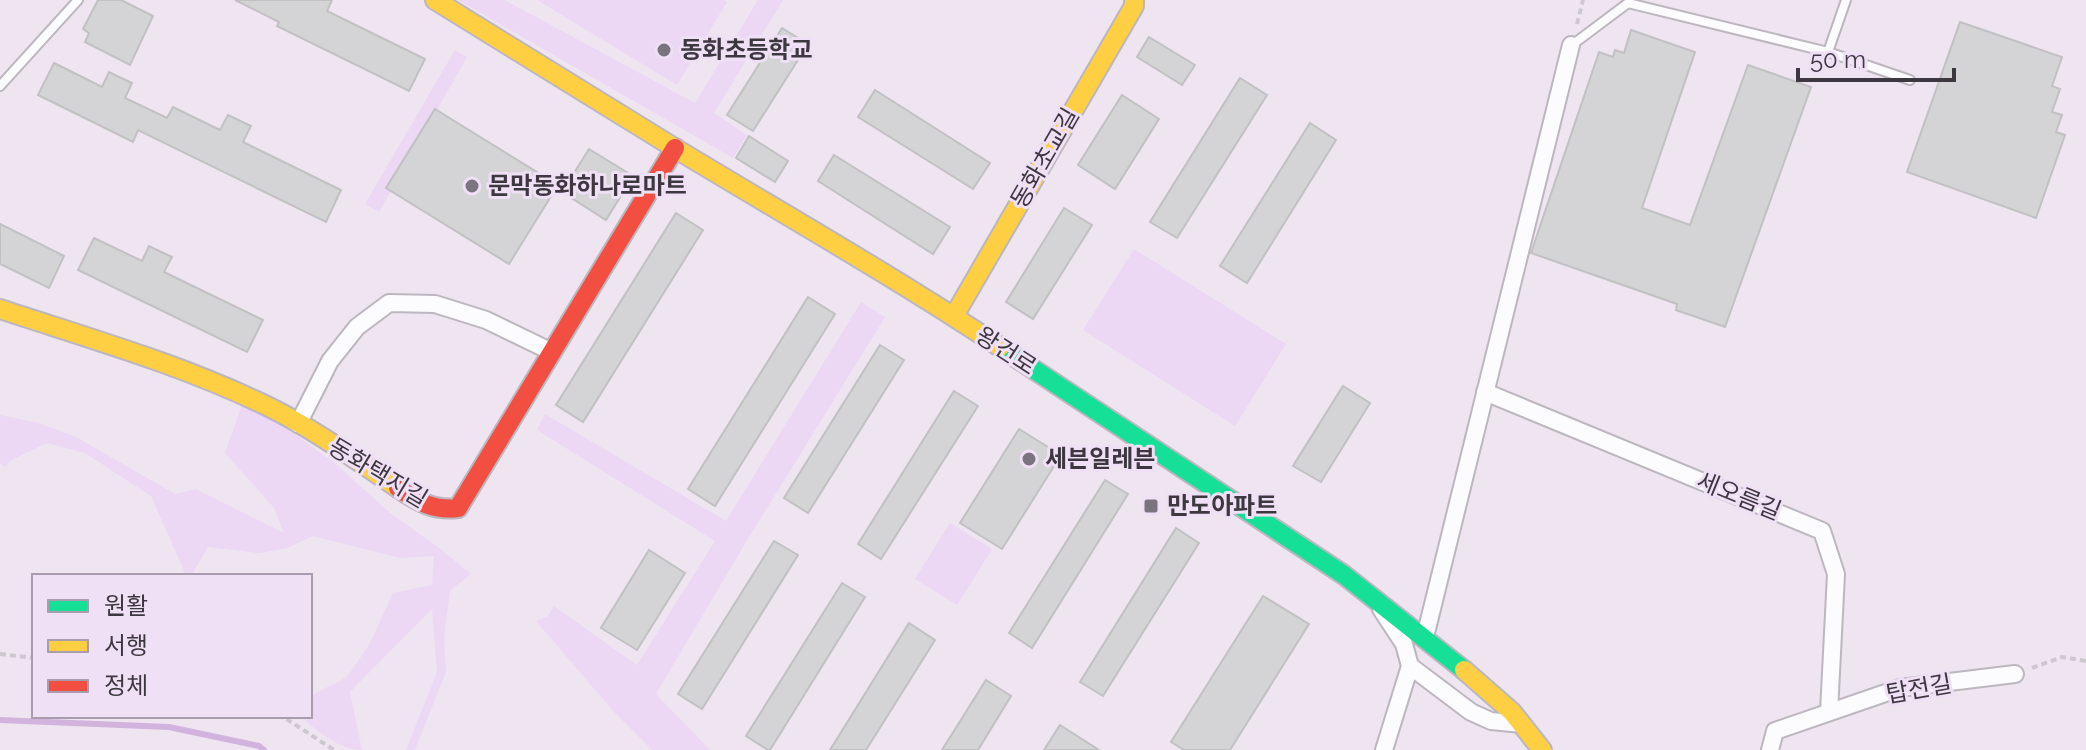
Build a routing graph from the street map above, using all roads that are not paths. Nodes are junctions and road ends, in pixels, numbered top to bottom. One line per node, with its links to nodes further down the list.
1 (78, 0): 8 (lane)
2 (435, 0): 9 (street, 왕건로)
3 (1134, 0): 11 (street, 동화초교길)
4 (1846, 0): 6 (lane)
5 (1571, 45): 6 (lane); 13 (street)
6 (1828, 52): 7 (lane)
7 (1910, 80)
8 (0, 86)
9 (675, 148): 11 (street, 왕건로); 12 (street, 동화택지길)
10 (0, 309): 14 (street, 동화택지길)
11 (954, 316): 15 (street, 왕건로)
12 (552, 352): 14 (street); 14 (street, 동화택지길)
13 (1485, 392): 16 (street); 19 (street, 세오름길)
14 (298, 424)
15 (1373, 598): 16 (street, 왕건로); 17 (street)
16 (1425, 637): 20 (street, 왕건로)
17 (1410, 666): 20 (street); 21 (street)
18 (2015, 674): 19 (street, 탑전길)
19 (1829, 712): 23 (street, 탑전길)
20 (1522, 724): 22 (street, 왕건로)
21 (1384, 750)
22 (1542, 750)
23 (1770, 750)

